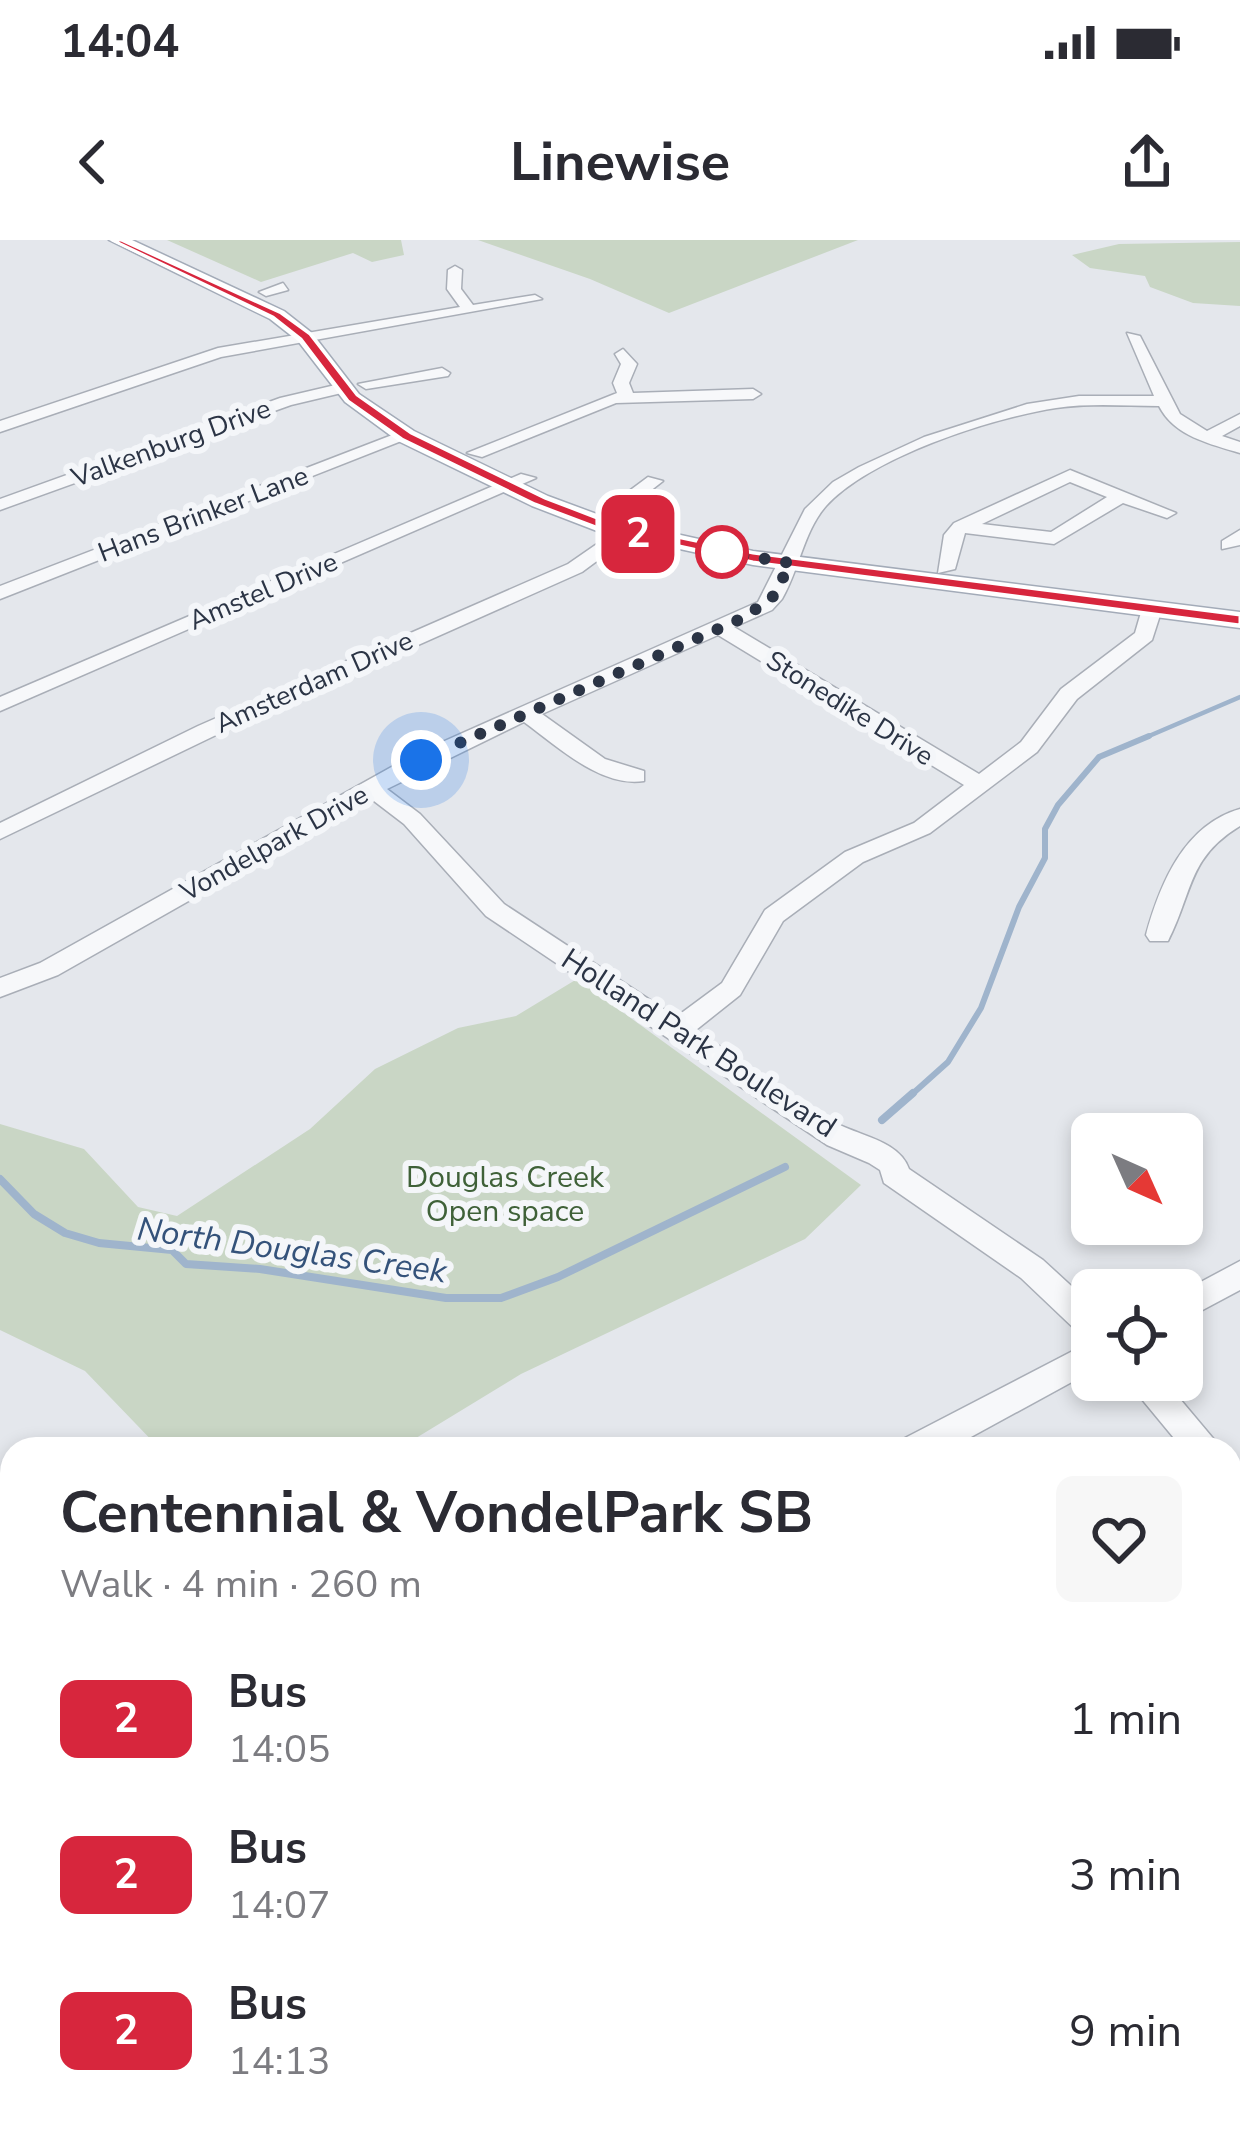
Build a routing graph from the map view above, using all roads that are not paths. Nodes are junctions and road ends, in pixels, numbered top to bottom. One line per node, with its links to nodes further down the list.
1 (118, 240): 6 (main road)
2 (147, 240): 6 (main road)
3 (454, 270): 5 (street)
4 (535, 299): 5 (street)
5 (468, 309): 6 (street)
6 (316, 335): 10 (main road); 15 (street)
7 (1132, 336): 13 (street)
8 (623, 354): 12 (street)
9 (442, 373): 10 (street, Valkenburg Drive)
10 (355, 386): 16 (main road); 19 (main road); 23 (street, Valkenburg Drive)
11 (753, 394): 12 (street)
12 (626, 395): 19 (street)
13 (1163, 401): 17 (street); 29 (street, Vondelpark Drive)
14 (1240, 419): 17 (street)
15 (0, 427)
16 (406, 436): 22 (main road); 31 (street, Hans Brinker Lane)
17 (1208, 437): 18 (street)
18 (1240, 448)
19 (476, 453): 22 (main road)
20 (0, 476): 23 (street)
21 (654, 481): 27 (street, Amsterdam Drive)
22 (516, 482): 27 (main road); 36 (street, Amstel Drive)
23 (29, 494): 25 (street, Valkenburg Drive)
24 (1121, 496): 26 (street); 28 (street); 28 (street)
25 (0, 505)
26 (1166, 513)
27 (619, 522): 29 (main road); 42 (street, Amsterdam Drive)
28 (961, 526): 30 (street)
29 (793, 556): 30 (main road); 33 (main road); 35 (street, Vondelpark Drive)
30 (945, 568): 32 (main road)
31 (0, 593)
32 (1240, 606)
33 (1152, 609): 34 (main road); 39 (street)
34 (1240, 620)
35 (721, 628): 37 (street, Vondelpark Drive); 39 (street, Stonedike Drive)
36 (0, 705)
37 (526, 713): 38 (street); 40 (street, Vondelpark Drive)
38 (636, 776)
39 (980, 784): 45 (street)
40 (372, 788): 44 (street, Vondelpark Drive); 45 (street, Holland Park Boulevard)
41 (1240, 816): 43 (street)
42 (0, 832)
43 (1159, 935)
44 (0, 988)
45 (680, 1029): 48 (street, Holland Park Boulevard)
46 (1240, 1274): 47 (street)
47 (1203, 1296)
48 (1071, 1305)
49 (1071, 1366): 51 (street)
50 (1162, 1401): 52 (street)
51 (939, 1437)
52 (1194, 1437)

